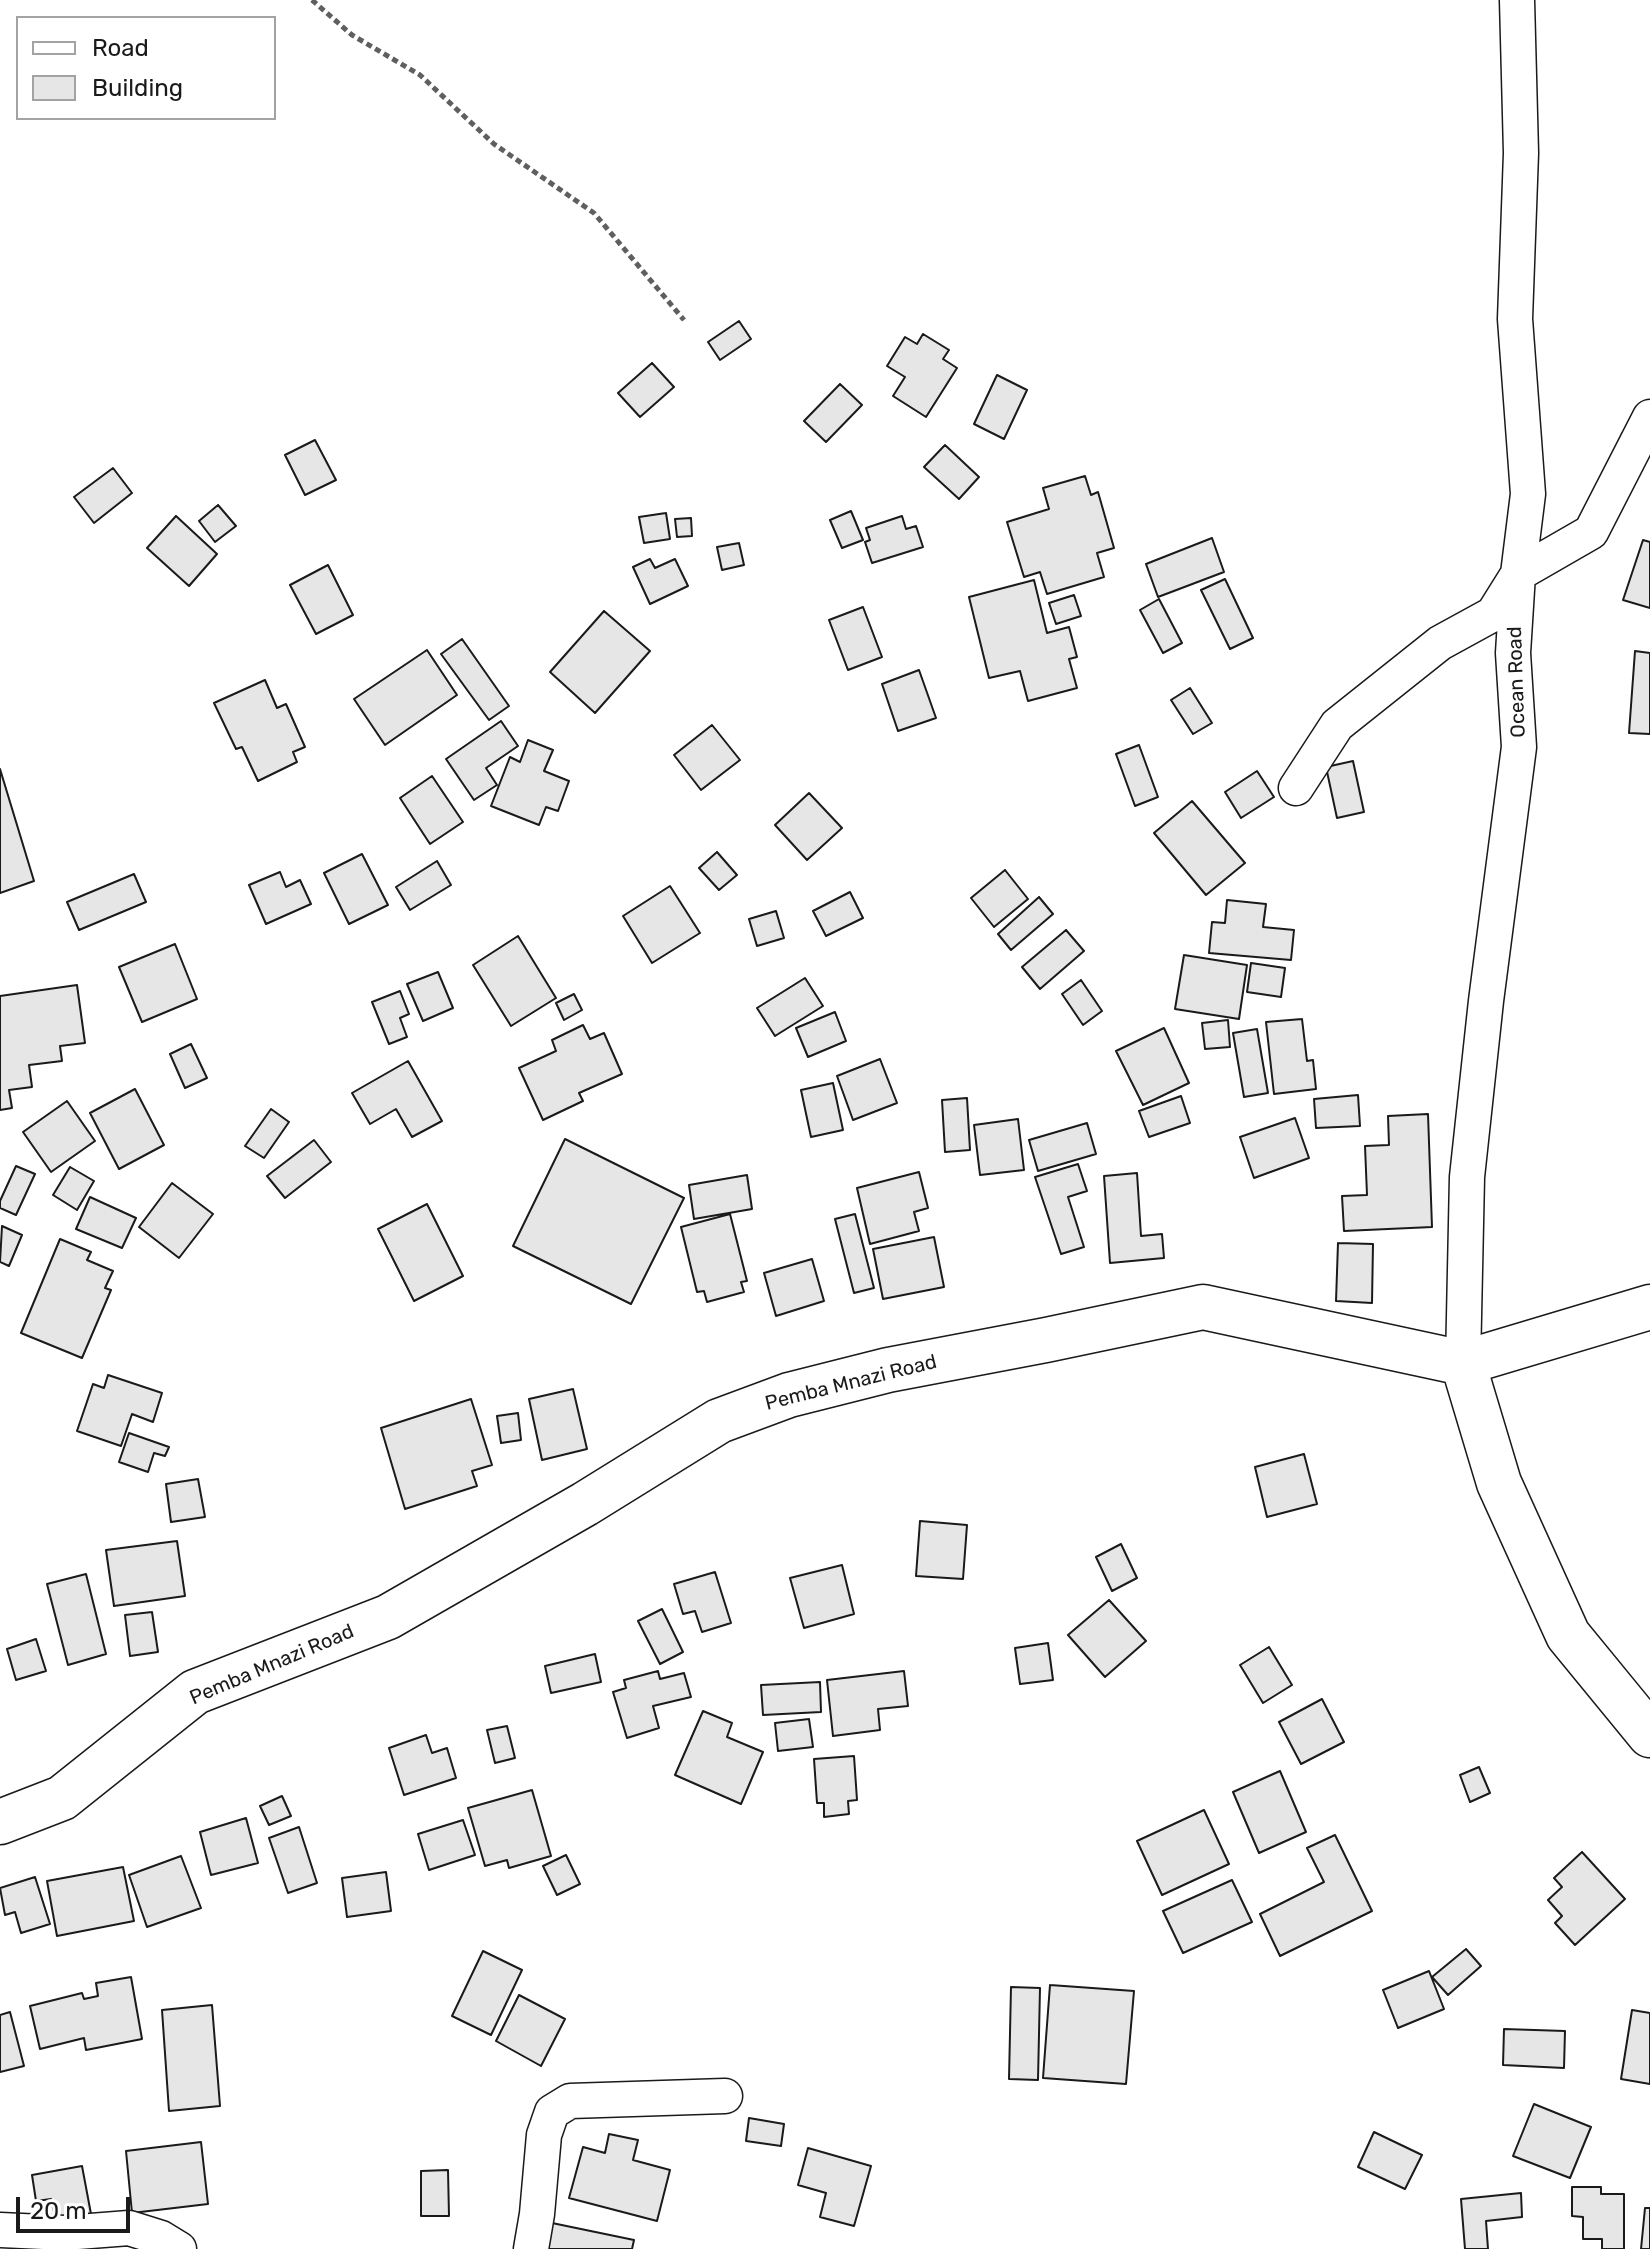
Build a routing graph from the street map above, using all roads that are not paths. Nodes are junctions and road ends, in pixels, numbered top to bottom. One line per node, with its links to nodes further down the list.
1 (1517, 0): 3 (street, Ocean Road)
2 (1650, 417): 3 (street)
3 (1518, 574): 4 (street); 6 (street, Ocean Road)
4 (1296, 788)
5 (1650, 1307): 6 (main road, Pemba Mnazi Road)
6 (1463, 1363): 7 (main road); 8 (main road, Pemba Mnazi Road)
7 (1650, 1735)
8 (0, 1822)
9 (725, 2096): 12 (street)
10 (0, 2230): 11 (street)
11 (179, 2249)
12 (531, 2249)

